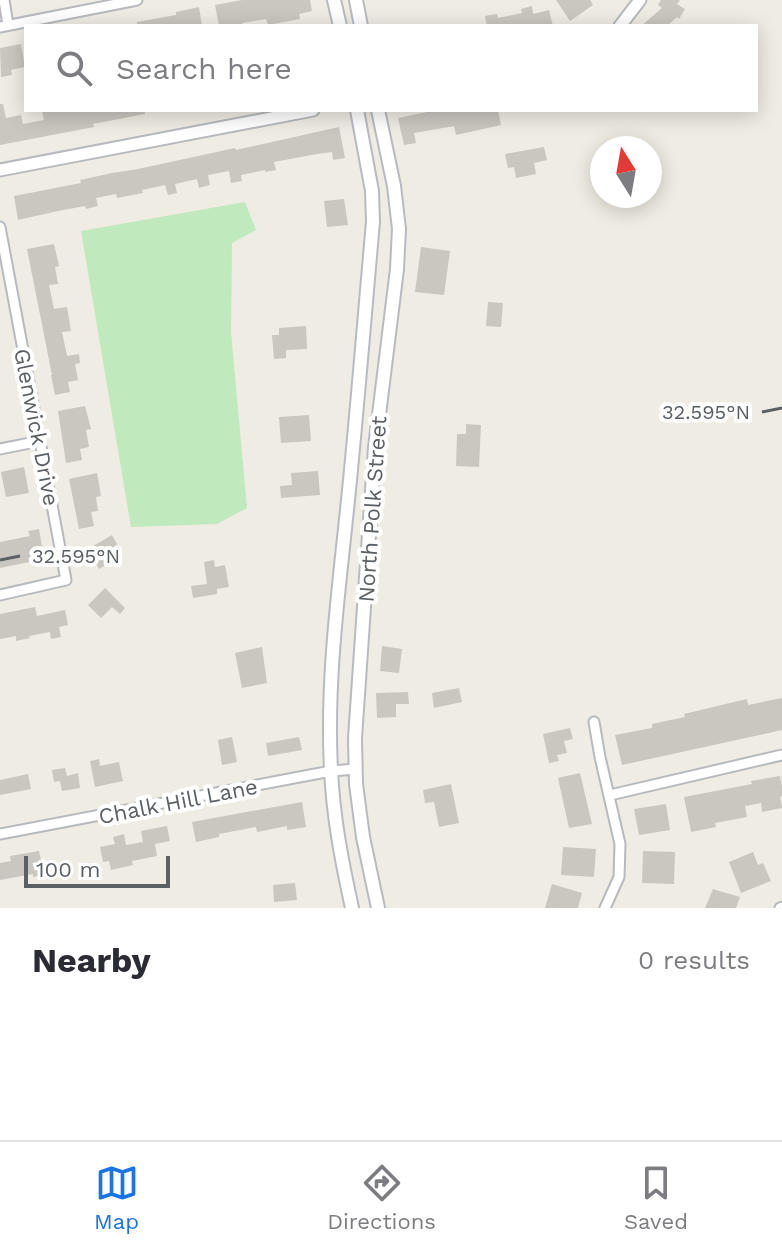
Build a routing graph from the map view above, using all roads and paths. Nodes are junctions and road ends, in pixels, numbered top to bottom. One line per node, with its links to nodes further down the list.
1 (4, 0): 9 (street)
2 (137, 0): 9 (street)
3 (334, 0): 6 (main road)
4 (356, 0): 7 (main road)
5 (640, 0): 8 (street)
6 (340, 24)
7 (361, 24)
8 (622, 24)
9 (4, 26)
10 (303, 112): 13 (street)
11 (357, 112): 16 (main road, North Polk Street)
12 (378, 112): 17 (main road, North Polk Street)
13 (0, 170)
14 (0, 227): 15 (street, Glenwick Drive)
15 (40, 441): 18 (street); 19 (street, Glenwick Drive)
16 (353, 446): 17 (main road); 23 (main road, North Polk Street)
17 (375, 447): 22 (main road, North Polk Street)
18 (0, 449)
19 (0, 595)
20 (594, 722): 24 (street)
21 (782, 755): 24 (street)
22 (356, 769): 23 (street, Chalk Hill Lane); 27 (main road, North Polk Street)
23 (331, 771): 25 (street, Chalk Hill Lane); 26 (main road, North Polk Street)
24 (610, 795): 28 (street)
25 (0, 834)
26 (352, 908)
27 (378, 908)
28 (605, 908)

